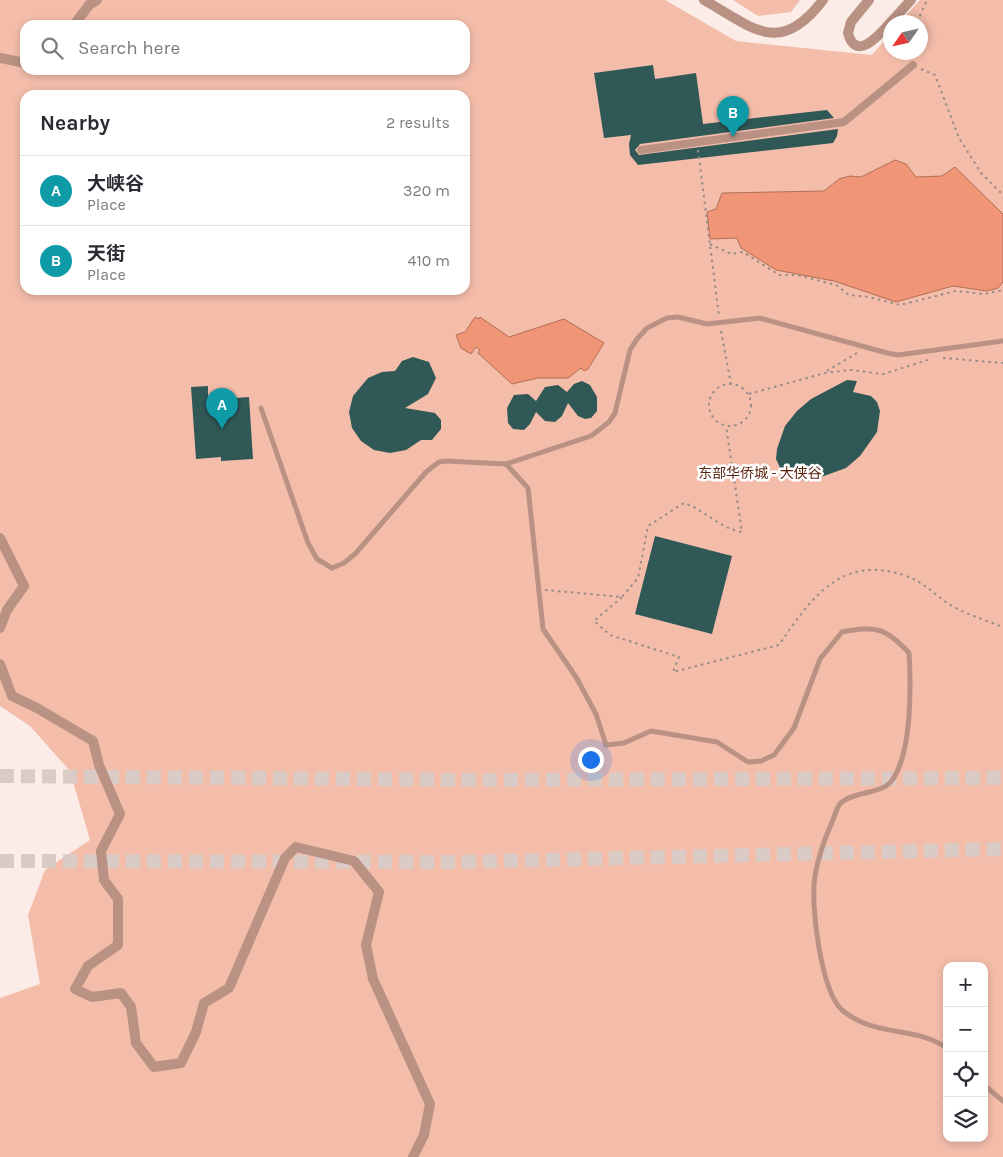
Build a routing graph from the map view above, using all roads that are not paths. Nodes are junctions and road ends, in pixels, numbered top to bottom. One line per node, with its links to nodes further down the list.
1 (97, 0): 7 (street)
2 (704, 0): 3 (street)
3 (823, 0)
4 (869, 0): 8 (street)
5 (911, 0): 6 (street)
6 (898, 15)
7 (79, 20)
8 (883, 30)
9 (0, 58): 10 (street)
10 (20, 62)
11 (913, 65): 12 (street)
12 (641, 150)
13 (1003, 341): 15 (lane)
14 (261, 408): 15 (lane)
15 (506, 464): 19 (lane)
16 (0, 538): 17 (street)
17 (0, 628)
18 (0, 664): 22 (street)
19 (943, 1046)
20 (988, 1088): 21 (lane)
21 (1003, 1100)
22 (413, 1157)

